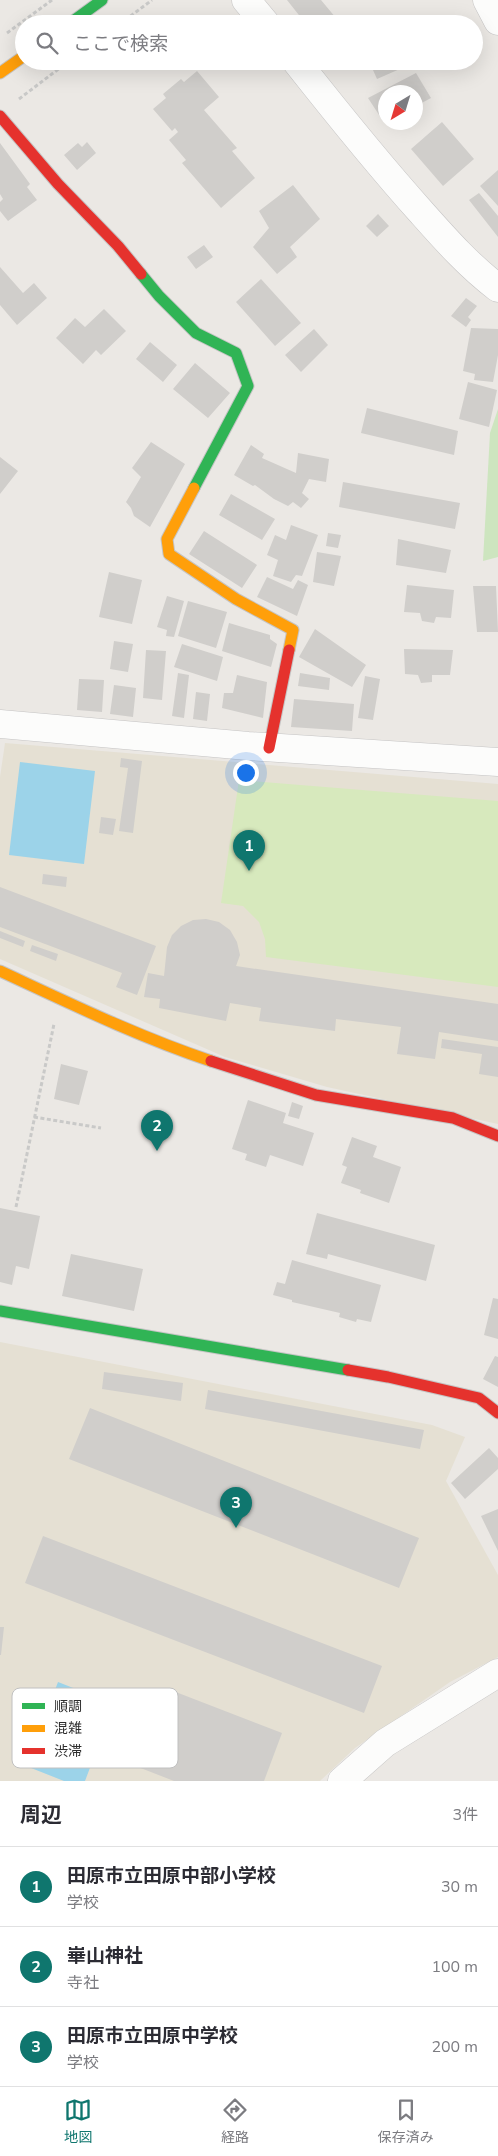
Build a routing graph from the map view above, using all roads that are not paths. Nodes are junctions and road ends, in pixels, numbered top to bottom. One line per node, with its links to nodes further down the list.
1 (102, 0): 3 (street)
2 (487, 0): 4 (street)
3 (81, 15)
4 (498, 21)
5 (15, 63): 7 (street)
6 (303, 70): 9 (street)
7 (0, 74)
8 (0, 116): 11 (street)
9 (498, 288)
10 (0, 724): 11 (street)
11 (269, 748): 12 (street)
12 (498, 762)
13 (0, 971): 14 (street)
14 (498, 1136)
15 (0, 1311): 16 (street)
16 (498, 1413)
17 (498, 1674): 18 (street)
18 (342, 1781)

